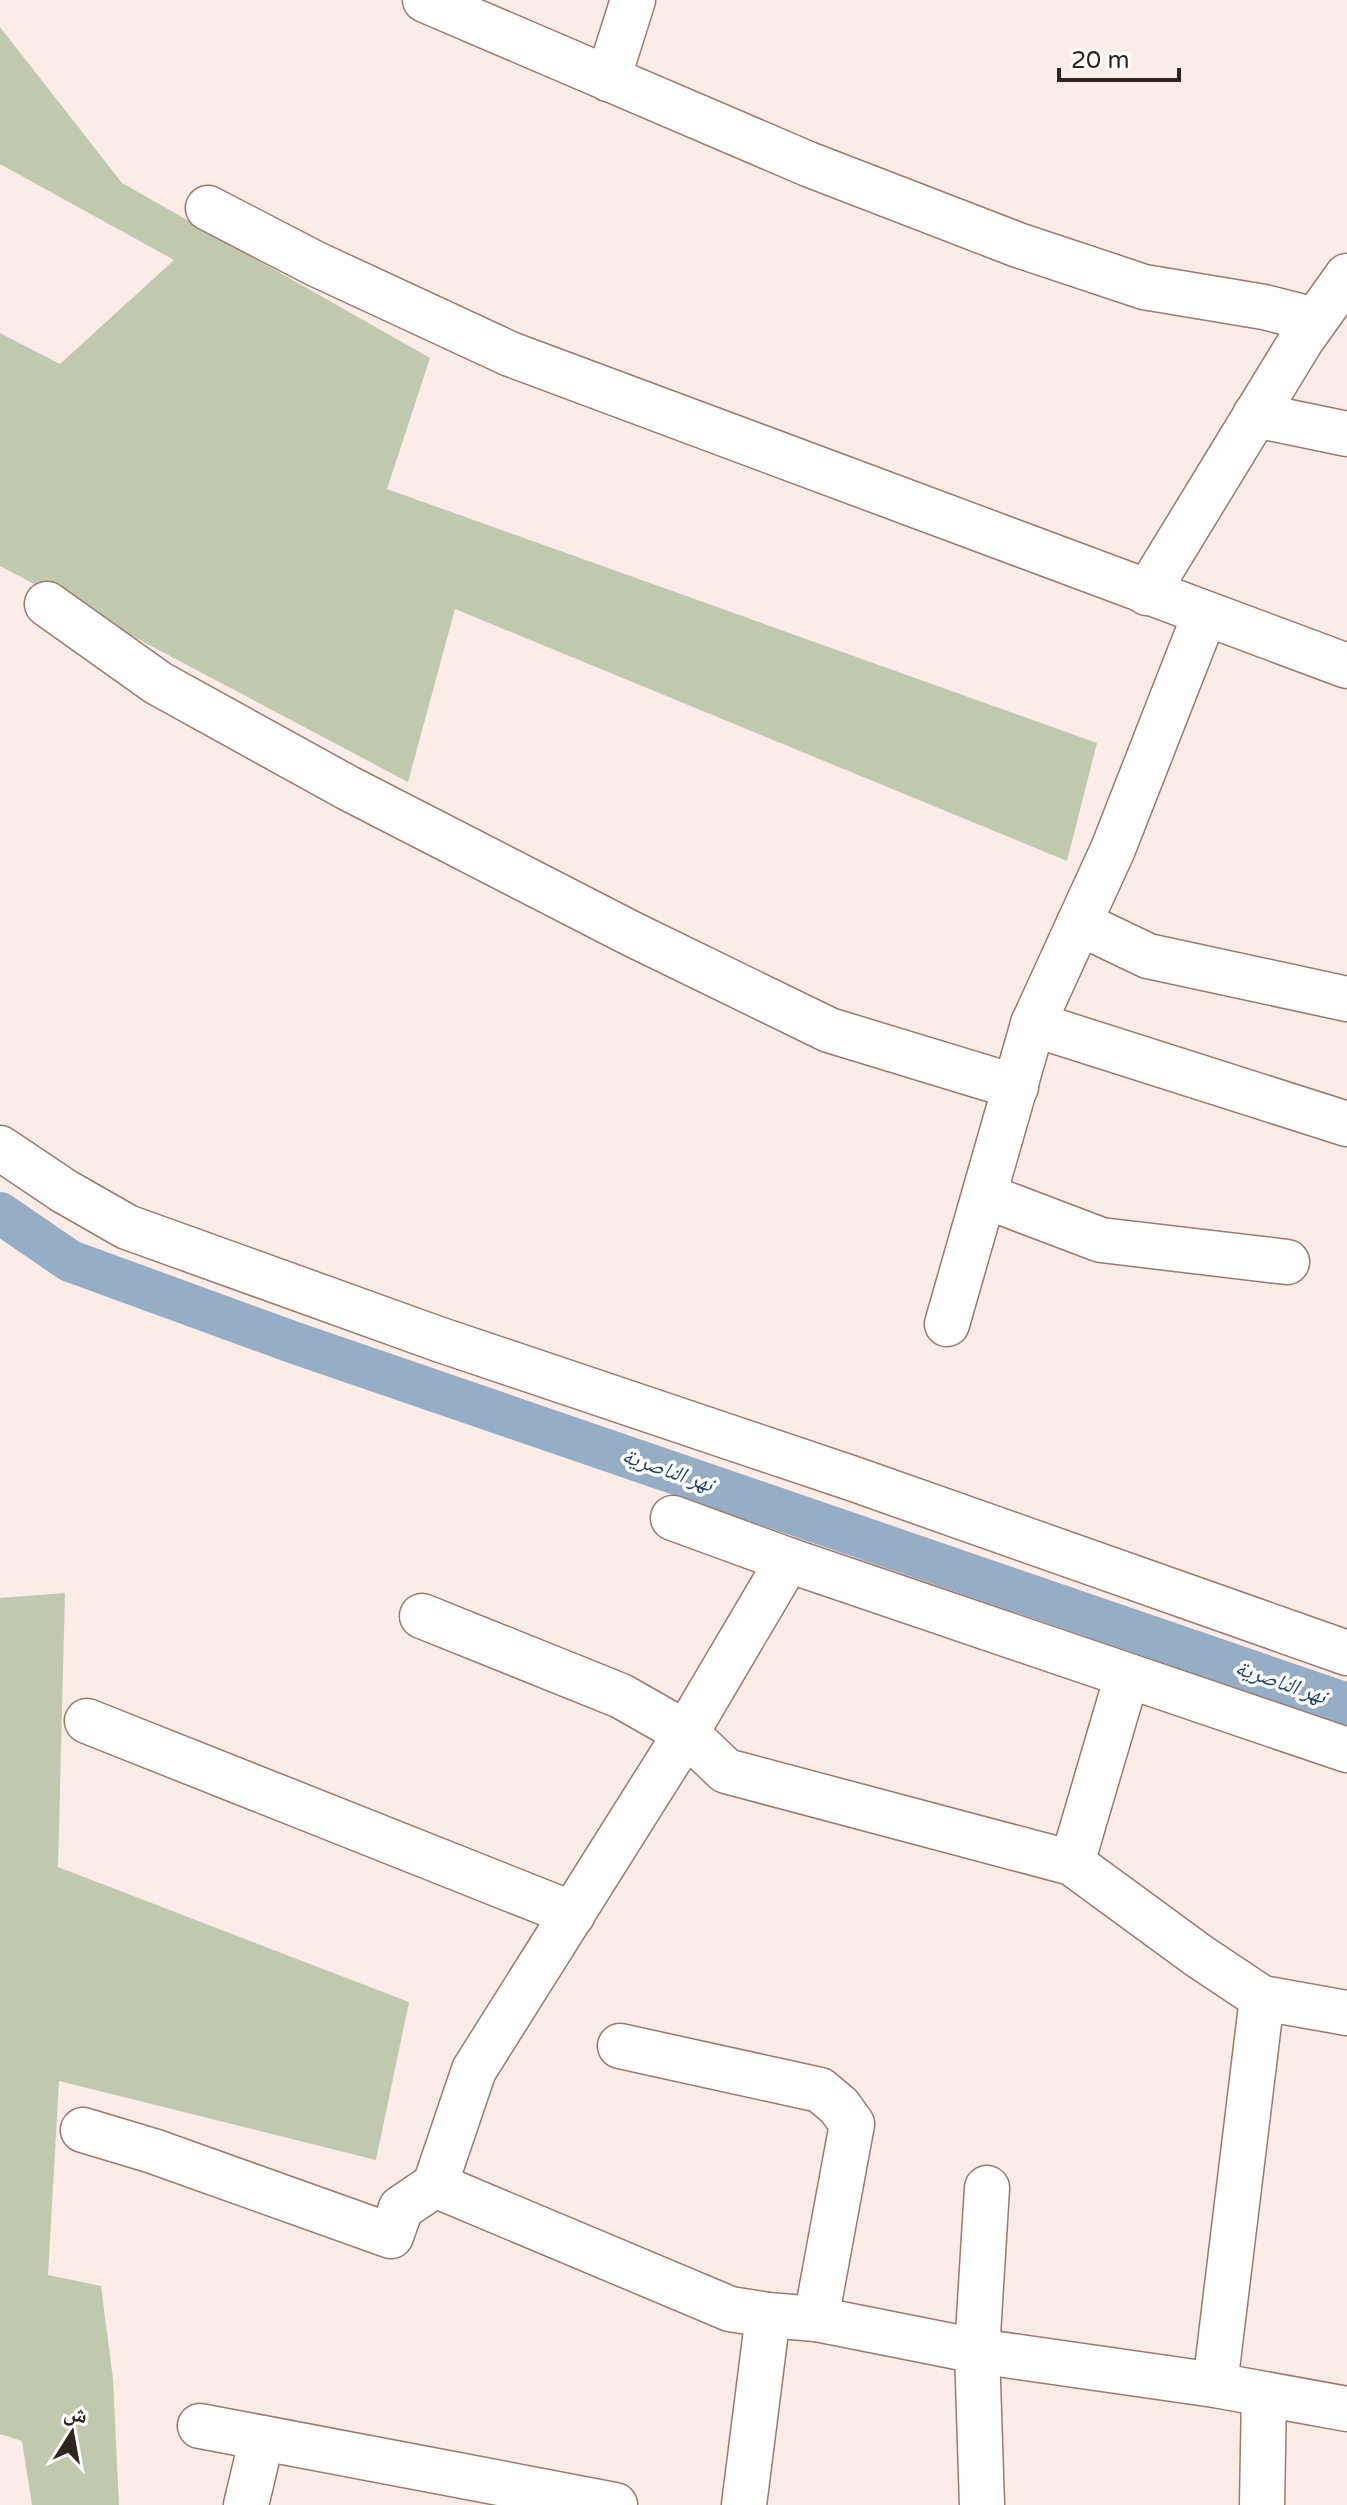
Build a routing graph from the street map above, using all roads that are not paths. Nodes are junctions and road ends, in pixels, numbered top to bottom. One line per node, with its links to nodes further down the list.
1 (425, 0): 3 (street)
2 (633, 0): 3 (street)
3 (608, 79): 6 (street)
4 (208, 208): 9 (street)
5 (1347, 276): 6 (street)
6 (1315, 320): 7 (street)
7 (1255, 415): 8 (street); 9 (street)
8 (1347, 434)
9 (1147, 593): 11 (street)
10 (47, 604): 16 (street)
11 (1205, 614): 12 (street); 13 (street)
12 (1347, 666)
13 (1079, 923): 14 (street); 15 (street)
14 (1347, 999)
15 (1033, 1024): 16 (street); 17 (street)
16 (1016, 1087): 19 (street)
17 (1347, 1124)
18 (0, 1148): 25 (street)
19 (985, 1196): 20 (street); 21 (street)
20 (1287, 1262)
21 (947, 1324)
22 (673, 1518): 23 (street)
23 (788, 1560): 26 (street); 28 (street)
24 (422, 1616): 28 (street)
25 (1347, 1653)
26 (1127, 1676): 29 (street); 30 (street)
27 (87, 1721): 31 (street)
28 (686, 1733): 30 (street); 31 (street)
29 (1347, 1750)
30 (1072, 1863): 32 (street)
31 (573, 1914): 36 (street)
32 (1262, 1998): 33 (street); 41 (street)
33 (1347, 2013)
34 (620, 2046): 39 (street)
35 (83, 2130): 36 (street)
36 (435, 2185): 38 (street)
37 (987, 2188): 40 (street)
38 (768, 2315): 39 (street); 46 (street)
39 (816, 2319): 40 (street)
40 (977, 2351): 41 (street); 49 (street)
41 (1215, 2385): 42 (street)
42 (1264, 2395): 43 (street); 50 (street)
43 (1347, 2409)
44 (200, 2426): 45 (street)
45 (262, 2438): 47 (street); 48 (street)
46 (747, 2504)
47 (246, 2505)
48 (612, 2505)
49 (982, 2505)
50 (1262, 2505)

